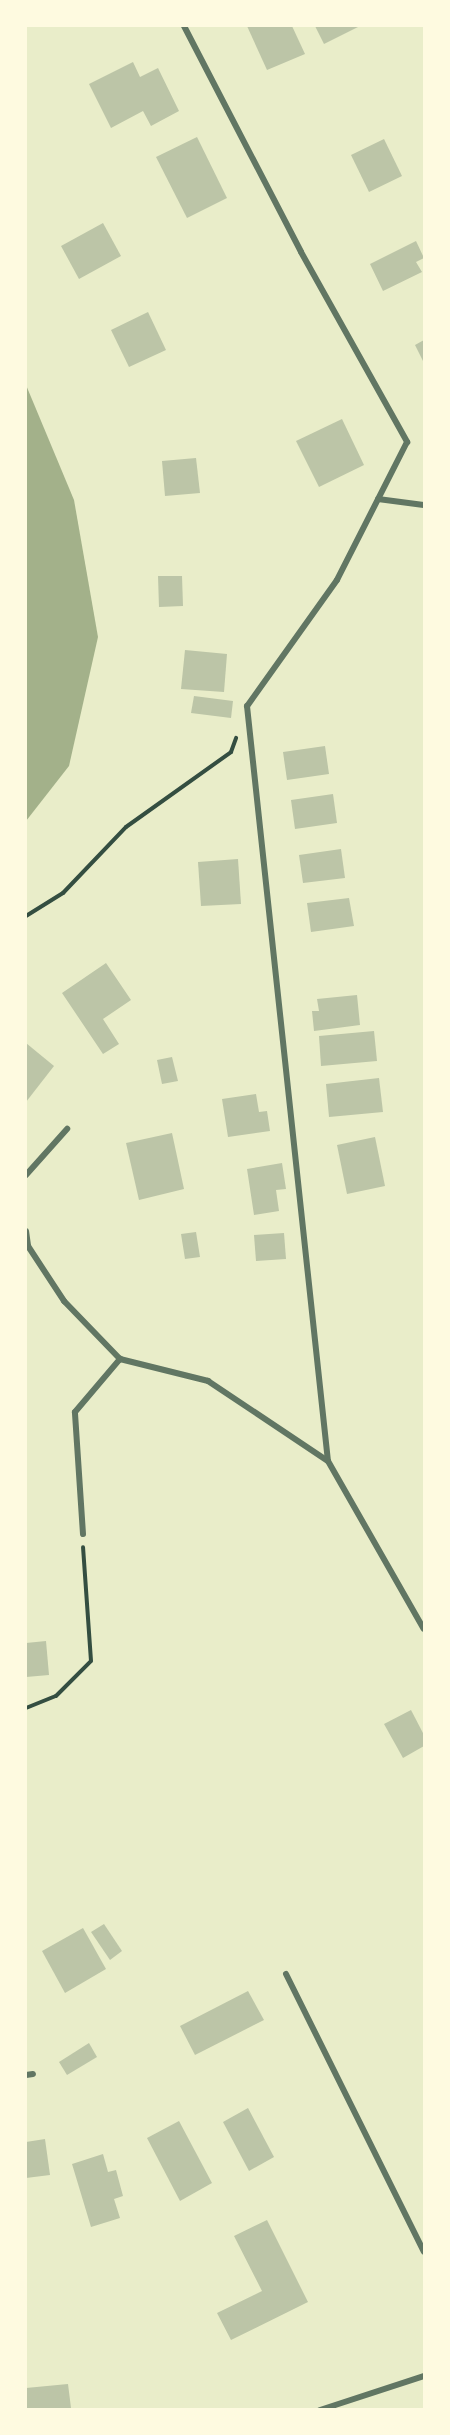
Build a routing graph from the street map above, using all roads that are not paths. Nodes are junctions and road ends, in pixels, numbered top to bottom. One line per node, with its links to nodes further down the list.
1 (184, 26): 2 (street)
2 (378, 500): 3 (street); 8 (street)
3 (424, 505)
4 (67, 1129): 5 (street)
5 (26, 1174)
6 (26, 1231): 7 (street)
7 (120, 1359): 8 (street); 9 (street)
8 (328, 1461): 10 (street)
9 (82, 1534)
10 (424, 1629)
11 (286, 1974): 12 (street)
12 (424, 2252)
13 (424, 2376): 14 (street)
14 (320, 2409)

